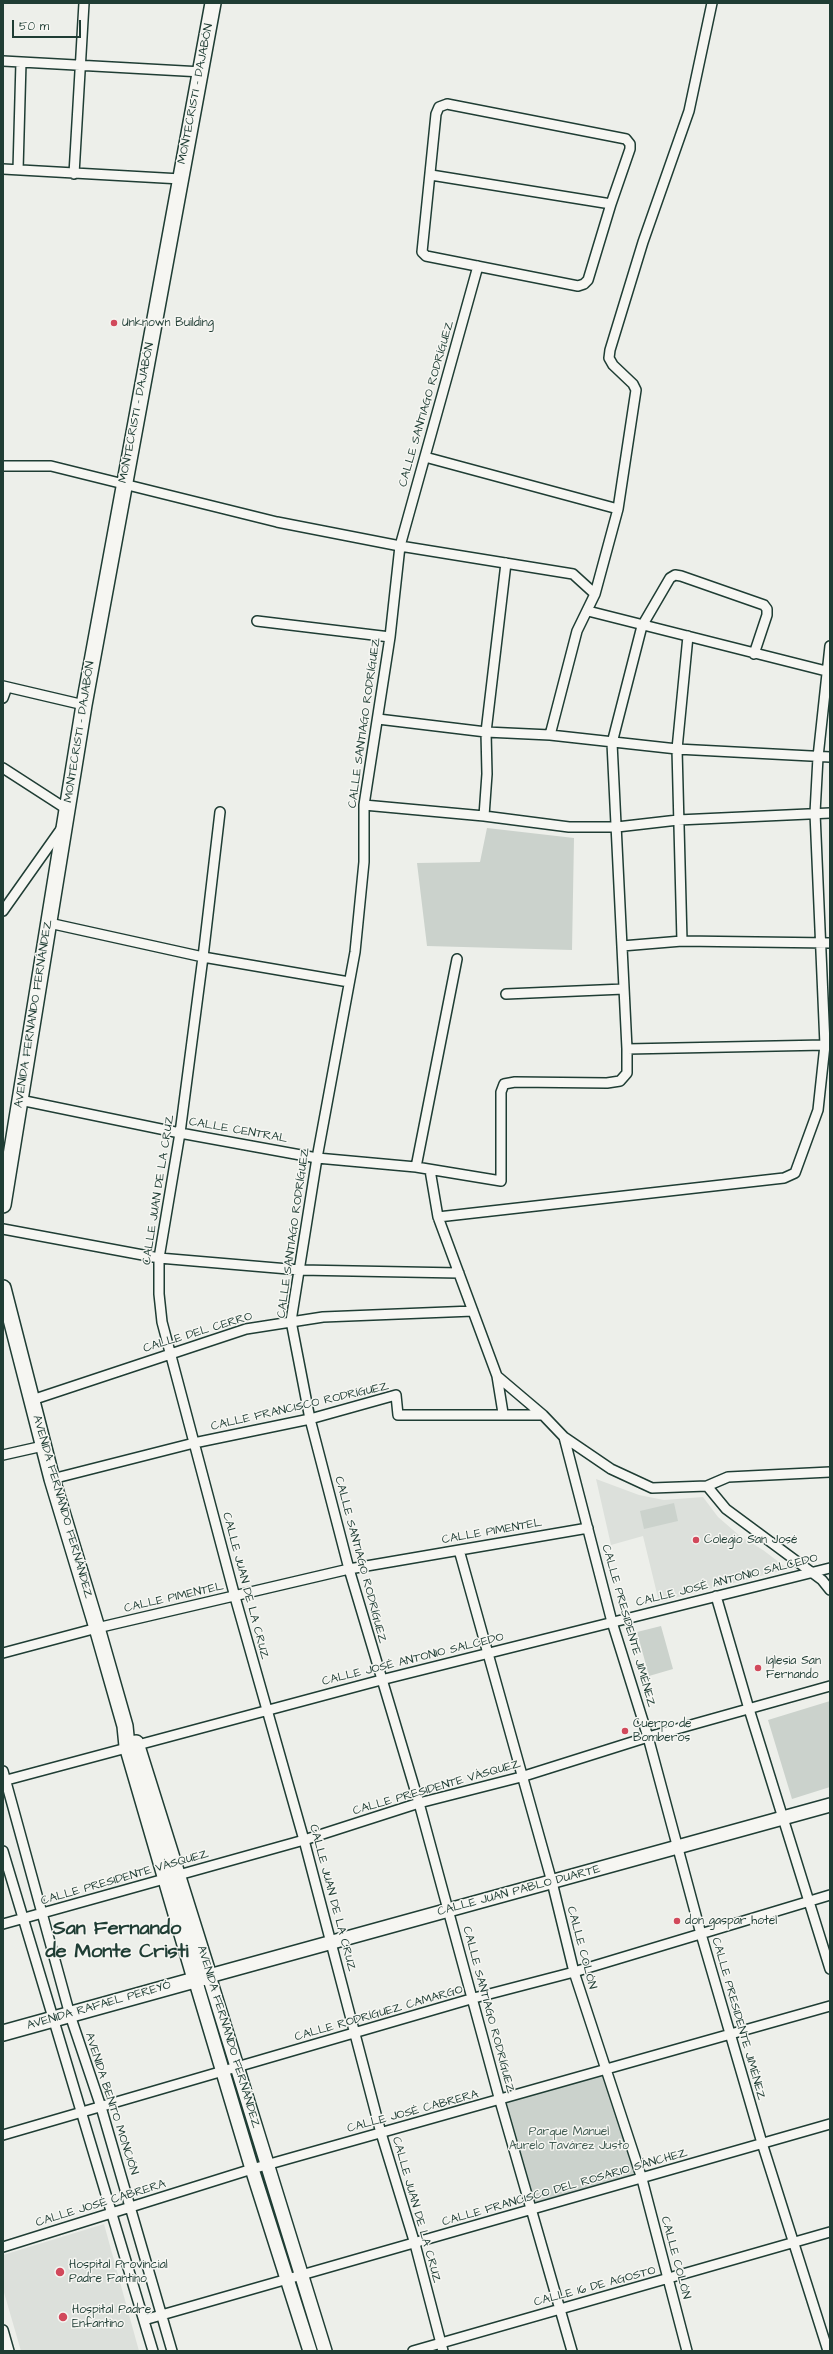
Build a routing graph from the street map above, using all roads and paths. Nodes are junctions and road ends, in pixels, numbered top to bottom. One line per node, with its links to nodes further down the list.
1 (84, 3): 6 (street)
2 (213, 3): 7 (main road, MONTECRISTI - DAJABÓN)
3 (712, 3): 18 (street)
4 (3, 61): 5 (street)
5 (21, 62): 6 (street); 9 (street)
6 (80, 65): 7 (street); 10 (street)
7 (202, 72): 12 (main road, MONTECRISTI - DAJABÓN)
8 (3, 169): 9 (street)
9 (18, 170): 10 (street)
10 (74, 174): 12 (street)
11 (431, 175): 13 (street); 13 (street); 14 (street)
12 (181, 179): 17 (main road, MONTECRISTI - DAJABÓN)
13 (610, 204): 14 (street)
14 (478, 266): 15 (street, CALLE SANTIAGO RODRÍGUEZ)
15 (425, 457): 18 (street); 19 (street, CALLE SANTIAGO RODRÍGUEZ)
16 (3, 466): 17 (street)
17 (123, 485): 19 (street); 32 (main road, MONTECRISTI - DAJABÓN)
18 (618, 509): 21 (street)
19 (400, 546): 20 (street); 26 (street, CALLE SANTIAGO RODRÍGUEZ)
20 (506, 563): 21 (street); 34 (street)
21 (594, 594): 22 (street)
22 (588, 611): 24 (street); 35 (street)
23 (257, 621): 26 (street)
24 (642, 626): 25 (street); 28 (street); 36 (street)
25 (688, 636): 28 (street); 37 (street)
26 (390, 637): 33 (street, CALLE SANTIAGO RODRÍGUEZ)
27 (830, 646): 29 (street)
28 (754, 654): 29 (street)
29 (828, 672): 38 (street)
30 (5, 687): 31 (street); 32 (street)
31 (3, 698)
32 (84, 705): 46 (main road, MONTECRISTI - DAJABÓN)
33 (378, 719): 34 (street); 41 (street, CALLE SANTIAGO RODRÍGUEZ)
34 (486, 732): 35 (street); 45 (street)
35 (550, 735): 36 (street)
36 (612, 743): 37 (street); 48 (street)
37 (677, 749): 38 (street); 47 (street)
38 (818, 757): 39 (street); 43 (street)
39 (830, 757)
40 (3, 768): 46 (street)
41 (364, 806): 45 (street); 57 (street, CALLE SANTIAGO RODRÍGUEZ)
42 (220, 812): 55 (street, CALLE JUAN DE LA CRUZ)
43 (816, 813): 44 (street); 47 (street); 52 (street)
44 (830, 813)
45 (484, 816): 48 (street)
46 (67, 817): 49 (street); 50 (main road, AVENIDA FERNANDO FERNÁNDEZ)
47 (678, 820): 48 (street); 51 (street)
48 (617, 827): 54 (street)
49 (3, 911)
50 (49, 923): 55 (street); 63 (main road, AVENIDA FERNANDO FERNÁNDEZ)
51 (682, 941): 52 (street); 54 (street)
52 (820, 942): 53 (street); 60 (street)
53 (830, 943)
54 (622, 946): 58 (street)
55 (203, 957): 57 (street); 64 (street, CALLE JUAN DE LA CRUZ)
56 (457, 959): 66 (street)
57 (349, 982): 65 (street, CALLE SANTIAGO RODRÍGUEZ)
58 (624, 990): 59 (street); 62 (street)
59 (506, 994)
60 (827, 997): 61 (street)
61 (825, 1045): 62 (street); 69 (street)
62 (627, 1049): 67 (street, CALLE CENTRAL)
63 (20, 1100): 64 (street, CALLE CENTRAL); 68 (main road, AVENIDA FERNANDO FERNÁNDEZ)
64 (180, 1133): 65 (street, CALLE CENTRAL); 71 (street, CALLE JUAN DE LA CRUZ)
65 (317, 1158): 66 (street, CALLE CENTRAL); 72 (street, CALLE SANTIAGO RODRÍGUEZ)
66 (416, 1167): 67 (street, CALLE CENTRAL)
67 (430, 1170): 69 (street)
68 (3, 1205)
69 (438, 1218): 73 (street)
70 (3, 1229): 71 (street)
71 (159, 1258): 72 (street); 77 (street, CALLE JUAN DE LA CRUZ)
72 (300, 1270): 73 (street); 76 (street, CALLE SANTIAGO RODRÍGUEZ)
73 (459, 1273): 75 (street)
74 (3, 1288): 80 (main road, AVENIDA FERNANDO FERNÁNDEZ)
75 (473, 1312): 76 (street, CALLE DEL CERRO); 78 (street)
76 (291, 1321): 77 (street, CALLE DEL CERRO); 84 (street, CALLE SANTIAGO RODRÍGUEZ)
77 (170, 1354): 80 (street, CALLE DEL CERRO); 86 (street, CALLE JUAN DE LA CRUZ)
78 (497, 1376): 79 (street); 81 (street)
79 (524, 1399): 82 (street); 83 (street)
80 (32, 1400): 87 (main road, AVENIDA FERNANDO FERNÁNDEZ)
81 (503, 1413): 82 (street, CALLE FRANCISCO RODRÍGUEZ); 84 (street, CALLE FRANCISCO RODRÍGUEZ)
82 (515, 1414): 83 (street, CALLE FRANCISCO RODRÍGUEZ)
83 (543, 1414): 85 (street)
84 (310, 1419): 86 (street, CALLE FRANCISCO RODRÍGUEZ); 95 (street, CALLE SANTIAGO RODRÍGUEZ)
85 (564, 1436): 91 (street); 92 (street, CALLE PRESIDENTE JIMÉNEZ)
86 (194, 1442): 90 (street, CALLE FRANCISCO RODRÍGUEZ); 99 (street, CALLE JUAN DE LA CRUZ)
87 (43, 1446): 88 (street); 90 (main road, AVENIDA FERNANDO FERNÁNDEZ)
88 (3, 1455)
89 (830, 1472): 91 (street)
90 (52, 1479): 101 (main road, AVENIDA FERNANDO FERNÁNDEZ)
91 (708, 1486): 96 (street)
92 (588, 1528): 93 (street, CALLE PIMENTEL); 100 (street, CALLE PRESIDENTE JIMÉNEZ)
93 (458, 1550): 95 (street, CALLE PIMENTEL); 103 (street, CALLE COLÓN)
94 (830, 1568): 96 (street, CALLE JOSÉ ANTONIO SALCEDO)
95 (350, 1569): 99 (street, CALLE PIMENTEL); 104 (street, CALLE SANTIAGO RODRÍGUEZ)
96 (811, 1573): 97 (street); 98 (street, CALLE JOSÉ ANTONIO SALCEDO)
97 (830, 1590)
98 (716, 1596): 100 (street, CALLE JOSÉ ANTONIO SALCEDO); 106 (street)
99 (235, 1597): 101 (street, CALLE PIMENTEL); 107 (street, CALLE JUAN DE LA CRUZ)
100 (612, 1622): 103 (street, CALLE JOSÉ ANTONIO SALCEDO); 108 (street, CALLE PRESIDENTE JIMÉNEZ)
101 (97, 1628): 102 (street, CALLE PIMENTEL); 109 (main road, AVENIDA FERNANDO FERNÁNDEZ)
102 (3, 1653)
103 (488, 1654): 104 (street, CALLE JOSÉ ANTONIO SALCEDO); 111 (street, CALLE COLÓN)
104 (381, 1680): 107 (street, CALLE JOSÉ ANTONIO SALCEDO); 113 (street, CALLE SANTIAGO RODRÍGUEZ)
105 (830, 1686): 106 (street, CALLE PRESIDENTE VÁSQUEZ)
106 (749, 1709): 108 (street, CALLE PRESIDENTE VÁSQUEZ); 115 (street)
107 (267, 1710): 109 (street, CALLE JOSÉ ANTONIO SALCEDO); 116 (street, CALLE JUAN DE LA CRUZ)
108 (648, 1737): 111 (street, CALLE PRESIDENTE VÁSQUEZ); 117 (street, CALLE PRESIDENTE JIMÉNEZ)
109 (132, 1745): 112 (street, CALLE JOSÉ ANTONIO SALCEDO); 119 (main road, AVENIDA FERNANDO FERNÁNDEZ)
110 (3, 1771): 112 (street, AVENIDA BENITO MONCIÓN)
111 (521, 1777): 113 (street, CALLE PRESIDENTE VÁSQUEZ); 120 (street, CALLE COLÓN)
112 (5, 1780): 124 (street, AVENIDA BENITO MONCIÓN)
113 (419, 1803): 116 (street, CALLE PRESIDENTE VÁSQUEZ); 123 (street, CALLE SANTIAGO RODRÍGUEZ)
114 (830, 1805): 115 (main road, CALLE JUAN PABLO DUARTE)
115 (783, 1817): 117 (main road, CALLE JUAN PABLO DUARTE); 122 (street)
116 (304, 1840): 119 (street, CALLE PRESIDENTE VÁSQUEZ); 128 (street, CALLE JUAN DE LA CRUZ)
117 (676, 1847): 120 (main road, CALLE JUAN PABLO DUARTE); 127 (street, CALLE PRESIDENTE JIMÉNEZ)
118 (3, 1851): 125 (street)
119 (172, 1878): 124 (street, CALLE PRESIDENTE VÁSQUEZ); 131 (main road, AVENIDA FERNANDO FERNÁNDEZ)
120 (552, 1882): 123 (main road, CALLE JUAN PABLO DUARTE); 130 (street, CALLE COLÓN)
121 (830, 1895): 122 (street, CALLE RODRÍGUEZ CAMARGO)
122 (810, 1902): 127 (street, CALLE RODRÍGUEZ CAMARGO); 129 (street)
123 (448, 1910): 128 (main road, CALLE JUAN PABLO DUARTE); 132 (street, CALLE SANTIAGO RODRÍGUEZ)
124 (42, 1914): 125 (street, CALLE PRESIDENTE VÁSQUEZ); 134 (street, AVENIDA BENITO MONCIÓN)
125 (24, 1918): 126 (street, CALLE PRESIDENTE VÁSQUEZ); 135 (street)
126 (3, 1924)
127 (701, 1934): 130 (street, CALLE RODRÍGUEZ CAMARGO); 138 (street, CALLE PRESIDENTE JIMÉNEZ)
128 (332, 1943): 131 (main road, CALLE JUAN PABLO DUARTE); 136 (street, CALLE JUAN DE LA CRUZ)
129 (830, 1969)
130 (574, 1972): 132 (street, CALLE RODRÍGUEZ CAMARGO); 140 (street, CALLE COLÓN)
131 (202, 1977): 134 (main road, AVENIDA RAFAEL PEREYÓ); 139 (main road, AVENIDA FERNANDO FERNÁNDEZ); 141 (main road, AVENIDA FERNANDO FERNÁNDEZ)
132 (474, 1998): 136 (street, CALLE RODRÍGUEZ CAMARGO); 142 (street, CALLE SANTIAGO RODRÍGUEZ)
133 (830, 2006): 138 (street, CALLE JOSÉ CABRERA)
134 (70, 2015): 135 (main road, AVENIDA RAFAEL PEREYÓ); 143 (street, AVENIDA BENITO MONCIÓN)
135 (53, 2020): 137 (main road, AVENIDA RAFAEL PEREYÓ); 144 (street)
136 (355, 2032): 139 (street, CALLE RODRÍGUEZ CAMARGO); 146 (street, CALLE JUAN DE LA CRUZ)
137 (3, 2033)
138 (730, 2033): 140 (street, CALLE JOSÉ CABRERA); 148 (street, CALLE PRESIDENTE JIMÉNEZ)
139 (237, 2068): 141 (street, CALLE RODRÍGUEZ CAMARGO); 149 (main road, AVENIDA FERNANDO FERNÁNDEZ)
140 (605, 2070): 142 (street, CALLE JOSÉ CABRERA); 151 (street, CALLE COLÓN)
141 (223, 2072): 143 (street, CALLE RODRÍGUEZ CAMARGO); 150 (main road, AVENIDA FERNANDO FERNÁNDEZ)
142 (500, 2100): 146 (street, CALLE JOSÉ CABRERA); 153 (street, CALLE SANTIAGO RODRÍGUEZ)
143 (101, 2107): 144 (street, CALLE RODRÍGUEZ CAMARGO); 152 (street, AVENIDA BENITO MONCIÓN)
144 (82, 2112): 147 (street, CALLE RODRÍGUEZ CAMARGO); 154 (street)
145 (830, 2124): 148 (street, CALLE FRANCISCO DEL ROSARIO SÁNCHEZ)
146 (381, 2133): 149 (street, CALLE JOSÉ CABRERA); 157 (street, CALLE JUAN DE LA CRUZ)
147 (3, 2135)
148 (762, 2143): 151 (street, CALLE FRANCISCO DEL ROSARIO SÁNCHEZ); 156 (street, CALLE PRESIDENTE JIMÉNEZ)
149 (268, 2165): 150 (street, CALLE JOSÉ CABRERA); 159 (main road, AVENIDA FERNANDO FERNÁNDEZ)
150 (252, 2169): 152 (street, CALLE JOSÉ CABRERA); 160 (main road, AVENIDA FERNANDO FERNÁNDEZ)
151 (642, 2179): 153 (street, CALLE FRANCISCO DEL ROSARIO SÁNCHEZ); 161 (street, CALLE COLÓN)
152 (131, 2208): 154 (street, CALLE JOSÉ CABRERA); 163 (street, AVENIDA BENITO MONCIÓN)
153 (532, 2211): 157 (street, CALLE FRANCISCO DEL ROSARIO SÁNCHEZ); 162 (street, CALLE SANTIAGO RODRÍGUEZ)
154 (112, 2214): 158 (street, CALLE JOSÉ CABRERA); 164 (street)
155 (830, 2232): 156 (street, CALLE 16 DE AGOSTO)
156 (794, 2242): 161 (street, CALLE 16 DE AGOSTO); 175 (street, CALLE PRESIDENTE JIMÉNEZ)
157 (415, 2244): 159 (street, CALLE FRANCISCO DEL ROSARIO SÁNCHEZ); 166 (street, CALLE JUAN DE LA CRUZ)
158 (3, 2247)
159 (302, 2275): 160 (street, CALLE FRANCISCO DEL ROSARIO SÁNCHEZ); 171 (main road, AVENIDA FERNANDO FERNÁNDEZ)
160 (287, 2279): 163 (street, CALLE FRANCISCO DEL ROSARIO SÁNCHEZ); 170 (main road, AVENIDA FERNANDO FERNÁNDEZ)
161 (669, 2280): 162 (street, CALLE 16 DE AGOSTO); 174 (street, CALLE COLÓN)
162 (559, 2309): 166 (street, CALLE 16 DE AGOSTO); 173 (street, CALLE SANTIAGO RODRÍGUEZ)
163 (162, 2316): 164 (street, CALLE FRANCISCO DEL ROSARIO SÁNCHEZ); 169 (street, AVENIDA BENITO MONCIÓN)
164 (144, 2320): 168 (street)
165 (3, 2330): 167 (street)
166 (442, 2347): 172 (street, CALLE 16 DE AGOSTO)
167 (9, 2351)
168 (153, 2351)
169 (172, 2351)
170 (310, 2351)
171 (325, 2351)
172 (413, 2351)
173 (572, 2351)
174 (687, 2351)
175 (828, 2351)

